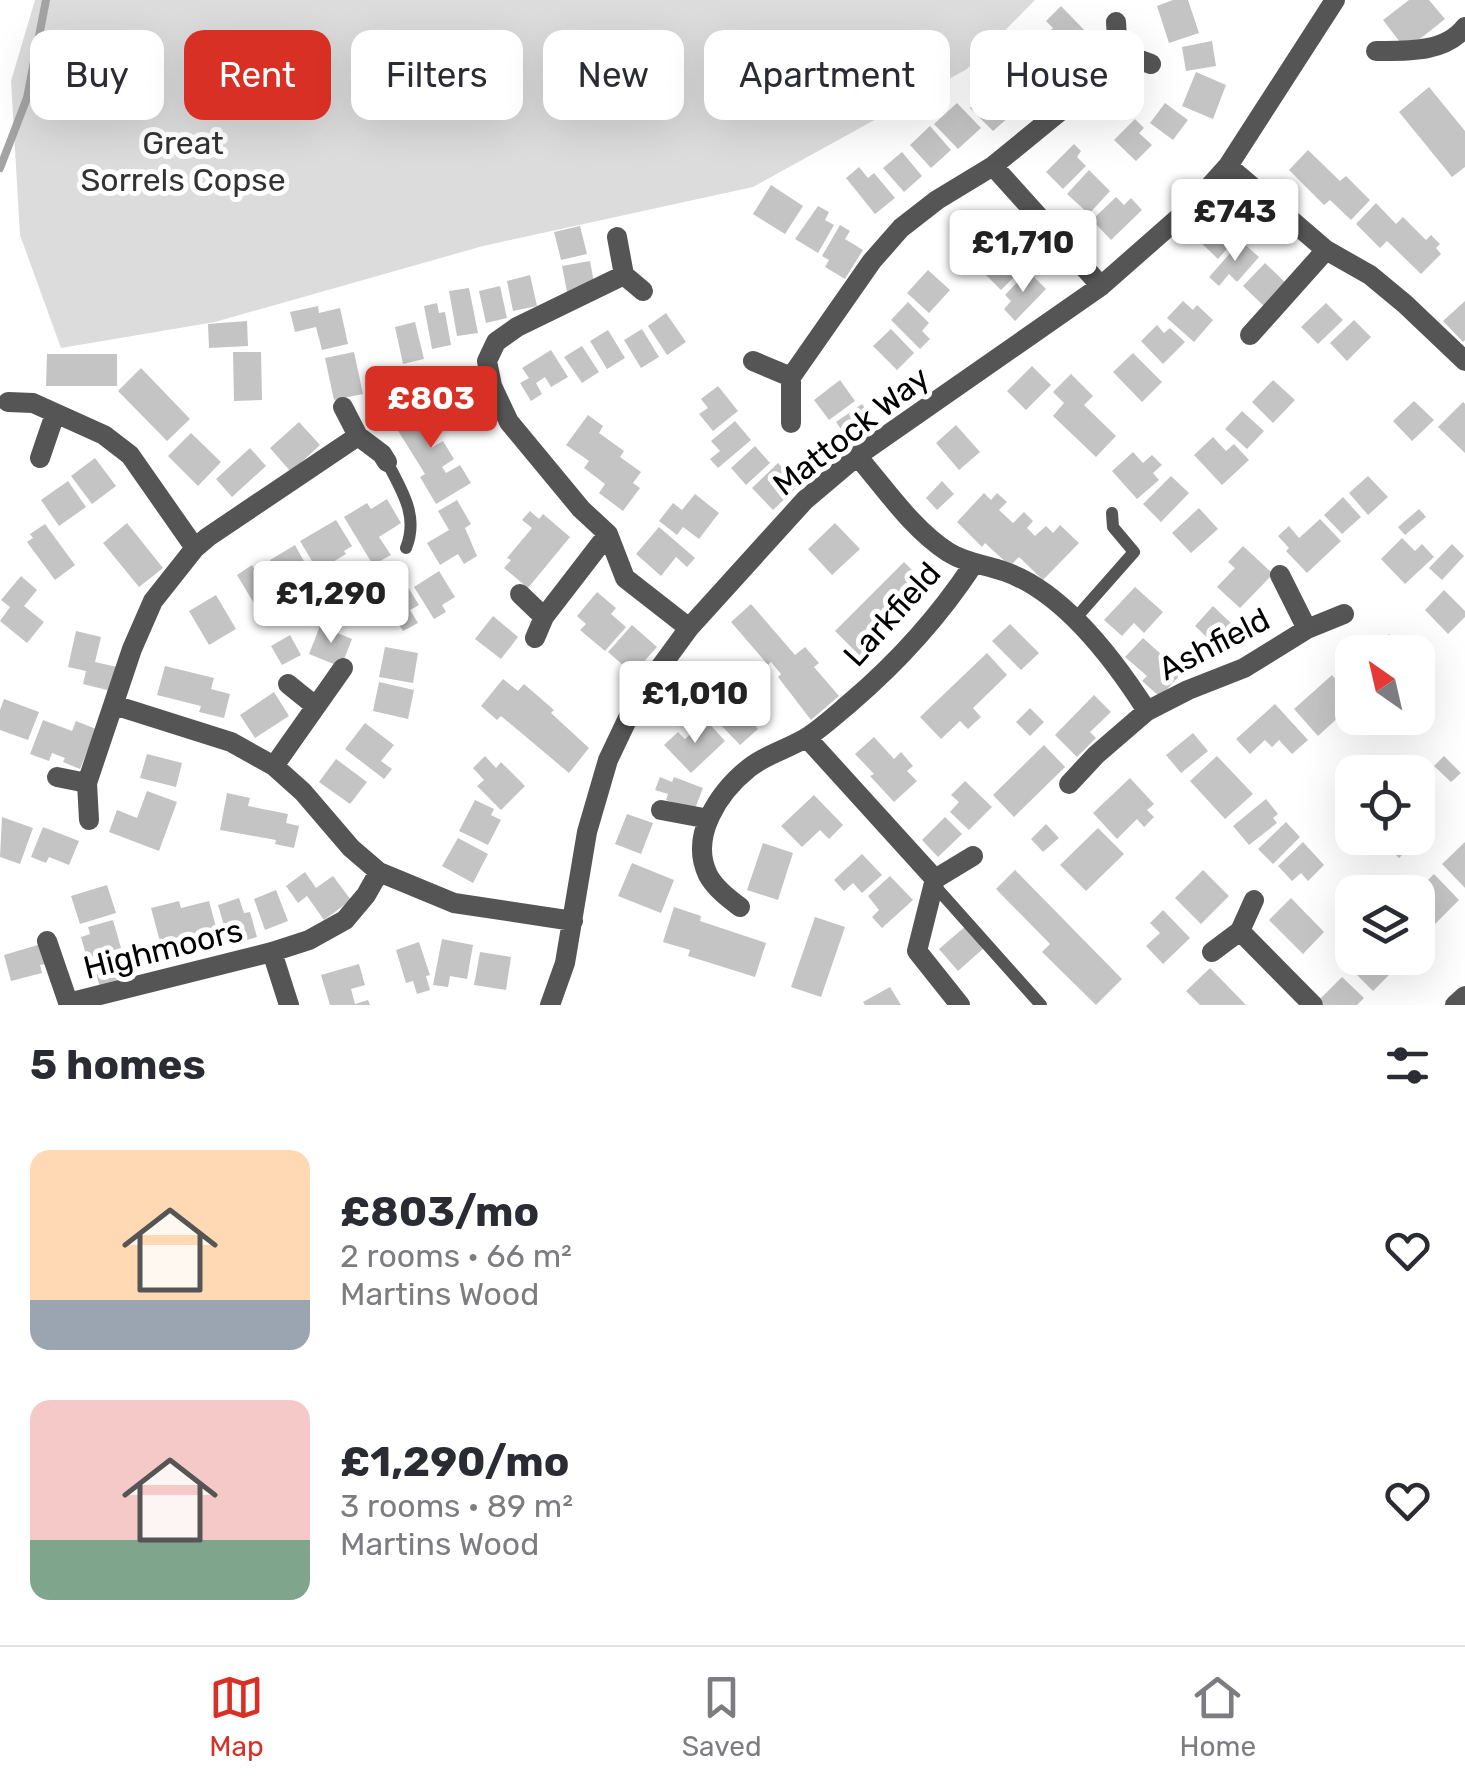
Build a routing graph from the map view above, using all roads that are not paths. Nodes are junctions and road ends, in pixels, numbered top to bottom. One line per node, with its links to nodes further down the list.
1 (1336, 0): 10 (street, Mattock Way)
2 (1116, 22): 3 (street)
3 (1117, 30)
4 (1462, 37): 5 (street)
5 (1376, 50)
6 (1144, 61): 7 (street)
7 (1151, 64)
8 (1049, 120): 9 (street)
9 (993, 166): 14 (street); 19 (street)
10 (1228, 166): 12 (street); 14 (street, Mattock Way)
11 (617, 238): 13 (street)
12 (1326, 250): 16 (street); 18 (street)
13 (624, 275): 15 (street); 29 (street)
14 (1101, 286): 25 (street, Mattock Way)
15 (643, 291)
16 (1250, 335)
17 (752, 361): 19 (street)
18 (1465, 362)
19 (791, 377): 23 (street)
20 (8, 402): 22 (street)
21 (343, 407): 24 (street)
22 (54, 414): 26 (street); 30 (street)
23 (791, 423)
24 (358, 436): 27 (street); 30 (street)
25 (857, 456): 32 (street, Ashfield); 38 (street, Mattock Way)
26 (40, 458)
27 (387, 462): 31 (lane)
28 (1112, 513): 37 (lane)
29 (608, 534): 36 (street); 38 (street)
30 (195, 548): 43 (street)
31 (406, 548)
32 (973, 565): 37 (street, Ashfield); 46 (street, Larkfield)
33 (1280, 575): 39 (street, Ashfield)
34 (520, 594): 36 (street)
35 (1344, 614): 39 (street, Ashfield)
36 (544, 617): 40 (street)
37 (1074, 620): 45 (street, Ashfield)
38 (689, 628): 59 (street, Mattock Way)
39 (1307, 628): 45 (street, Ashfield)
40 (535, 638)
41 (343, 668): 44 (street)
42 (288, 684): 44 (street)
43 (114, 706): 47 (street); 49 (street)
44 (314, 706): 47 (street)
45 (1147, 711): 50 (street, Ashfield)
46 (807, 738): 52 (street, Larkfield); 56 (street)
47 (274, 766): 55 (street)
48 (57, 776): 49 (street)
49 (87, 783): 53 (street)
50 (1069, 784)
51 (661, 810): 52 (street)
52 (708, 819): 58 (street, Larkfield)
53 (90, 820)
54 (973, 856): 56 (street)
55 (379, 872): 59 (street); 62 (street, Highmoors)
56 (935, 882): 68 (street); 69 (lane)
57 (1254, 900): 60 (street)
58 (740, 908)
59 (574, 921): 67 (street, Mattock Way)
60 (1240, 931): 63 (street); 70 (street)
61 (48, 941): 65 (street, Highmoors)
62 (272, 952): 65 (street, Highmoors); 66 (street, Highmoors)
63 (1212, 952)
64 (1465, 996): 71 (street)
65 (69, 1004)
66 (288, 1005)
67 (550, 1005)
68 (960, 1005)
69 (1040, 1005)
70 (1313, 1005)
71 (1455, 1005)

